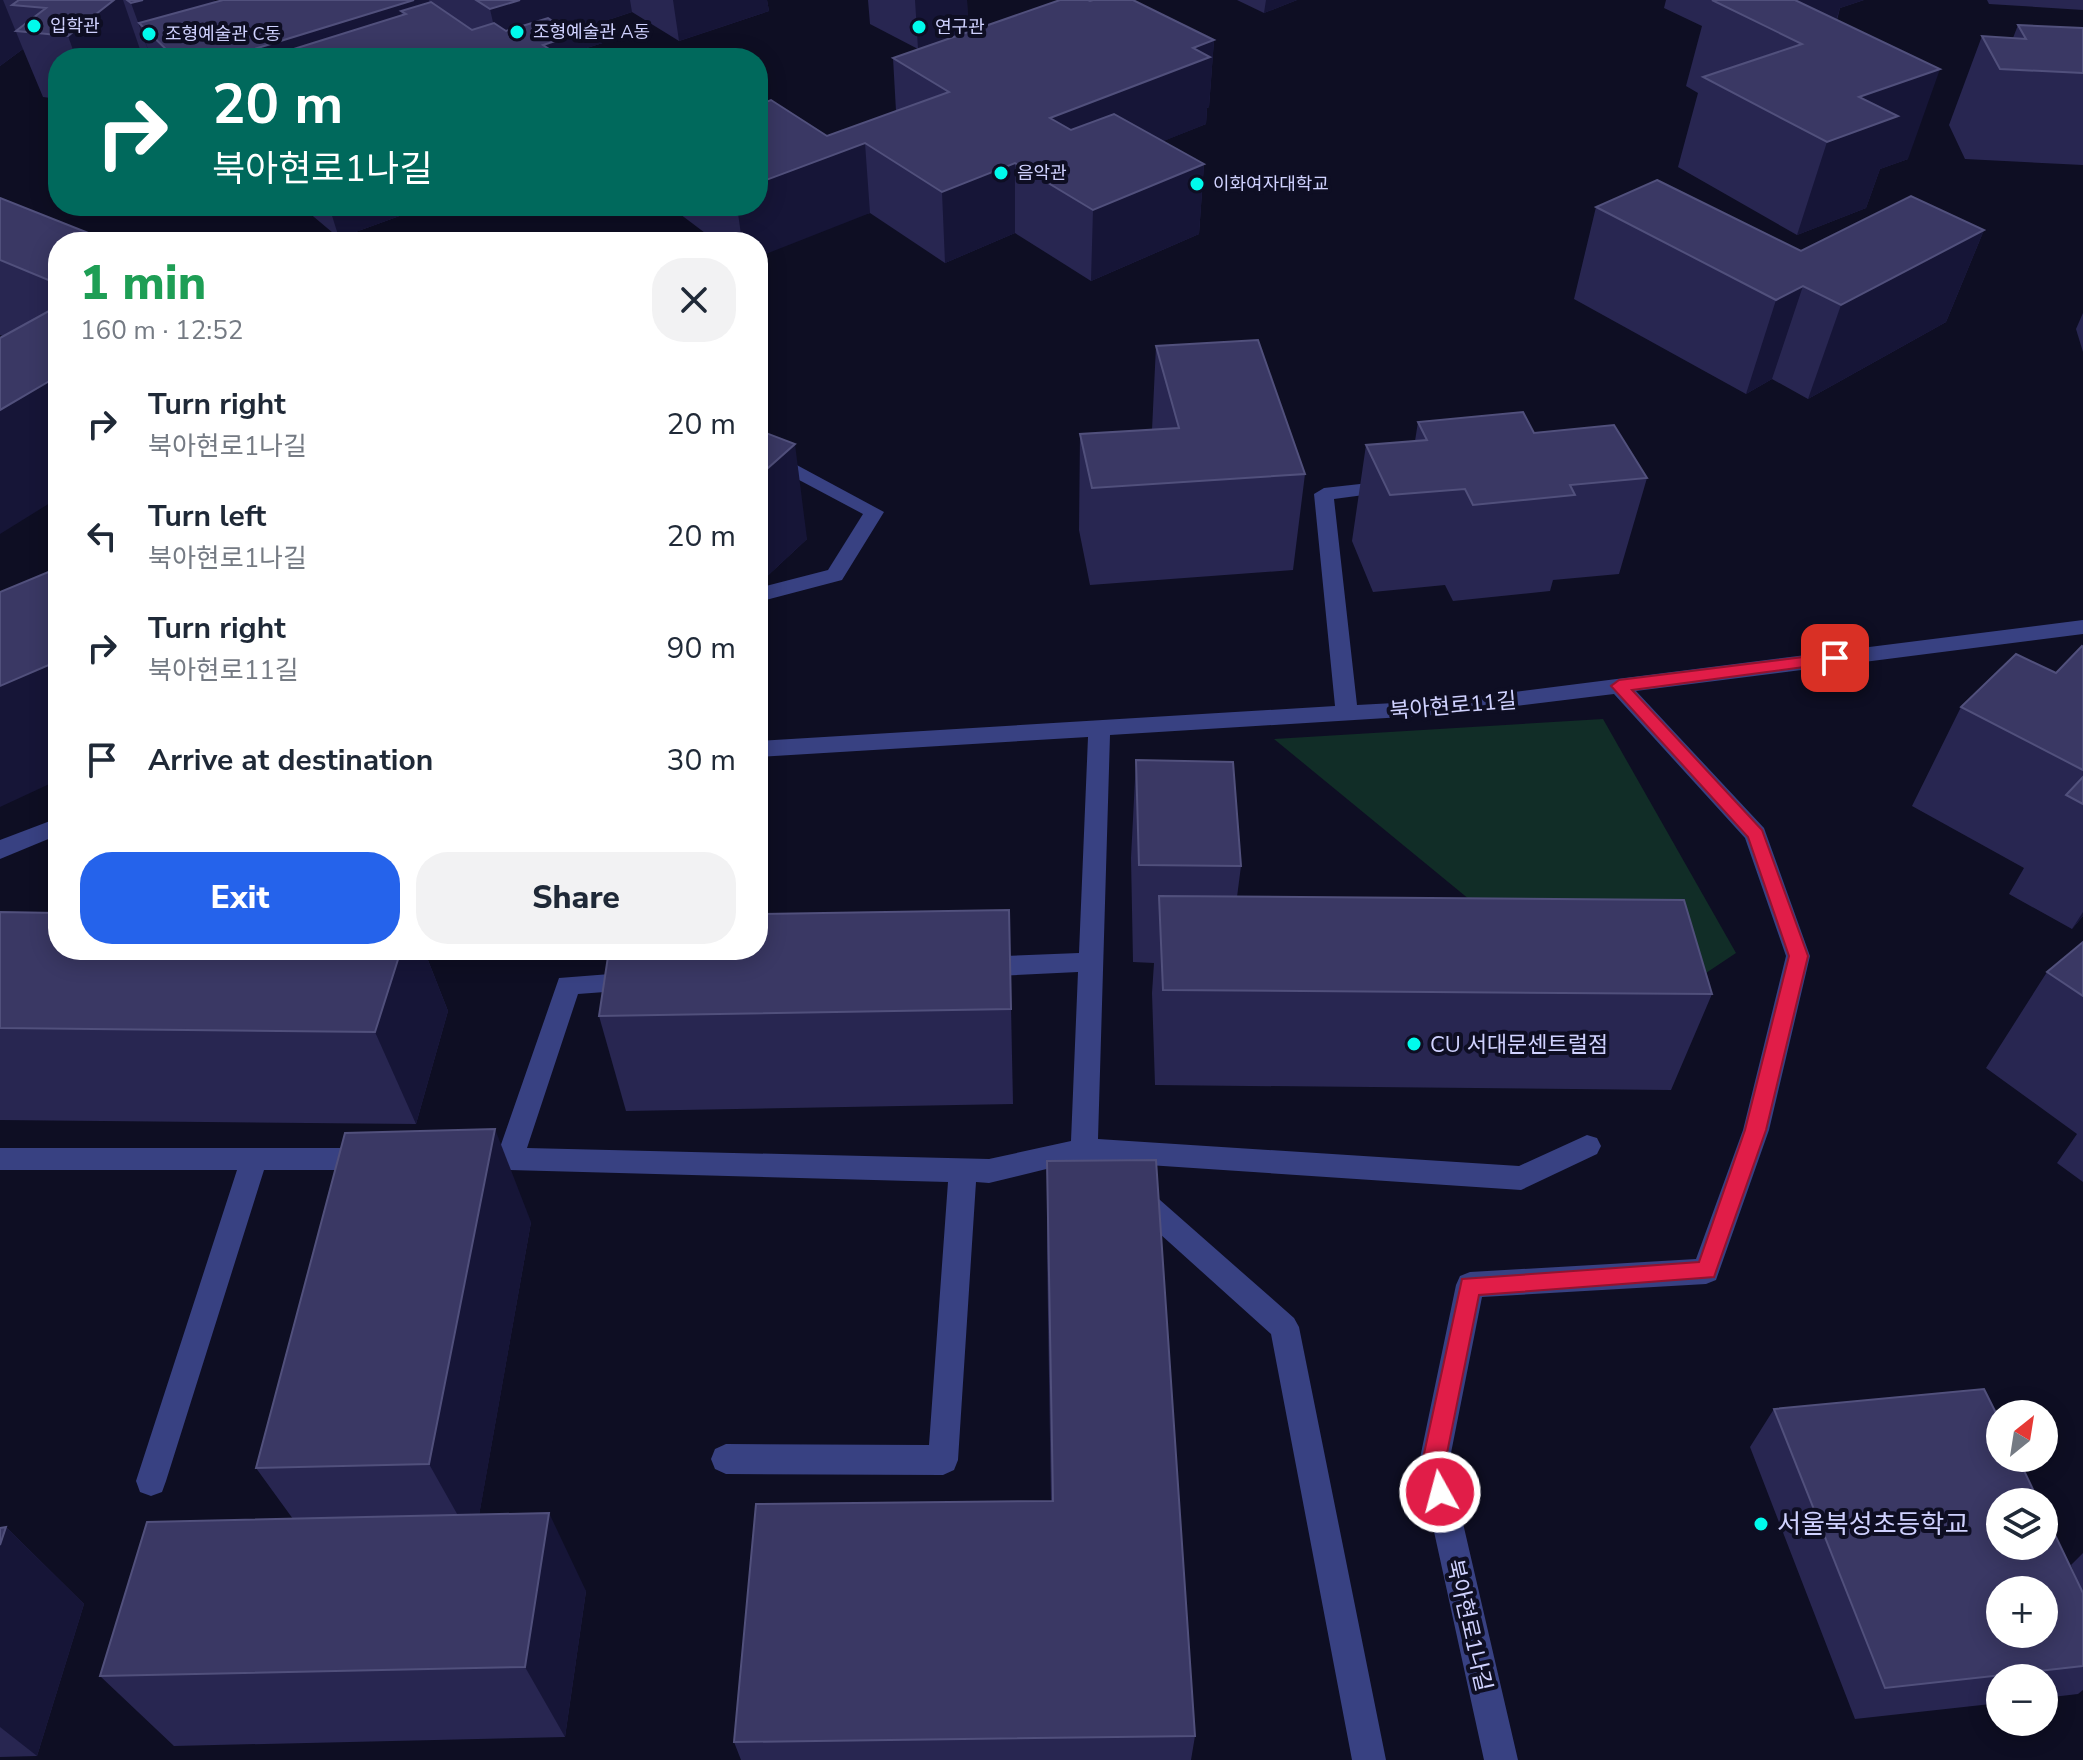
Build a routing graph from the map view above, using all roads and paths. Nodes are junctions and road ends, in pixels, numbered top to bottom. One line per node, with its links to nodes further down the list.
1 (768, 455): 3 (street)
2 (1387, 487): 6 (street)
3 (768, 592)
4 (2083, 627): 5 (street, 북아현로11길)
5 (1619, 686): 6 (street, 북아현로11길); 27 (street, 북아현로1나길)
6 (1347, 714): 7 (street, 북아현로11길)
7 (1099, 728): 9 (street, 북아현로11길); 13 (street)
8 (768, 741): 9 (street)
9 (820, 745): 10 (street)
10 (768, 748)
11 (48, 830): 12 (street)
12 (0, 850)
13 (1090, 962): 14 (street); 17 (street)
14 (951, 968)
15 (659, 981): 22 (street)
16 (1587, 1146): 17 (street)
17 (1084, 1149): 23 (street); 26 (street)
18 (0, 1159): 19 (street)
19 (254, 1159): 20 (street); 25 (street)
20 (391, 1159)
21 (481, 1159): 22 (street)
22 (510, 1159): 23 (street)
23 (963, 1170): 24 (street)
24 (726, 1459)
25 (151, 1481)
26 (1369, 1760)
27 (1501, 1760)

